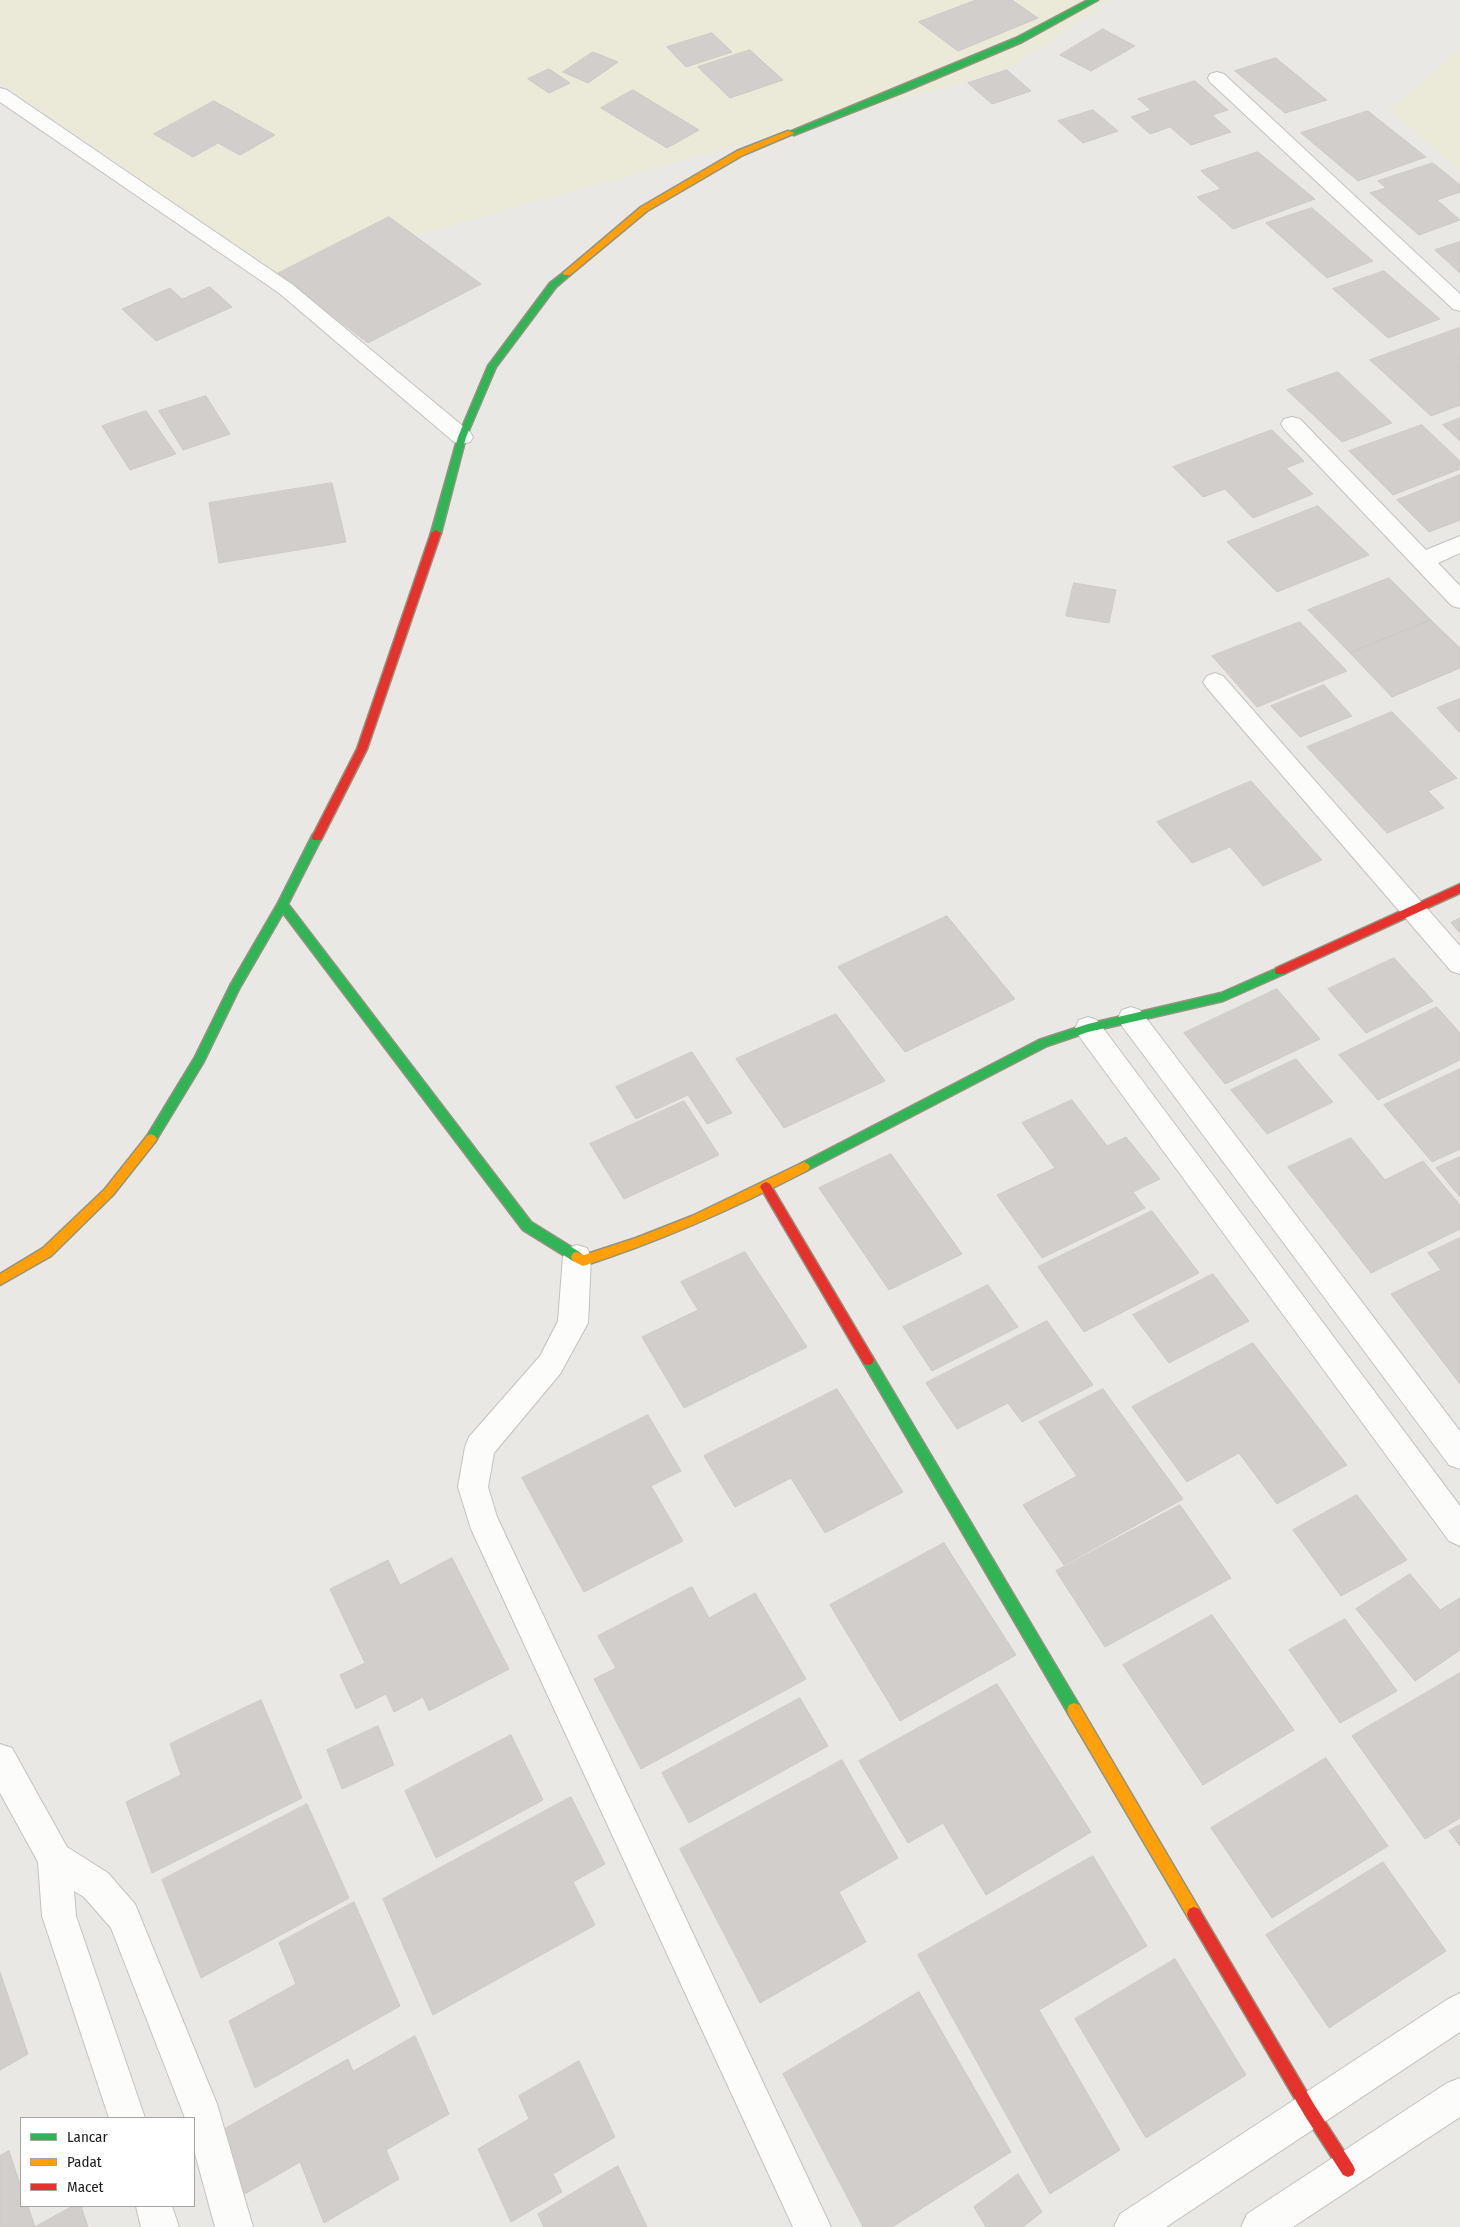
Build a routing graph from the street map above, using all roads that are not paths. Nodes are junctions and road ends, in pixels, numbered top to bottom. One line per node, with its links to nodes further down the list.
1 (1094, 0): 6 (main road)
2 (1217, 78): 4 (street)
3 (0, 94): 6 (street)
4 (1460, 305)
5 (1292, 424): 8 (street)
6 (462, 437): 12 (main road)
7 (1460, 544): 8 (street)
8 (1421, 561): 9 (street)
9 (1460, 600)
10 (1215, 682): 13 (street)
11 (1460, 888): 13 (main road)
12 (282, 905): 18 (main road); 19 (main road)
13 (1414, 912): 14 (street); 15 (main road)
14 (1460, 964)
15 (1131, 1018): 16 (main road); 20 (street)
16 (1088, 1028): 17 (main road); 21 (street)
17 (766, 1187): 18 (main road); 26 (main road)
18 (577, 1257): 32 (street)
19 (0, 1280)
20 (1460, 1455)
21 (1460, 1531)
22 (0, 1760): 23 (street)
23 (55, 1859): 27 (street); 31 (street)
24 (1460, 2011): 26 (street)
25 (1460, 2096): 28 (street)
26 (1310, 2111): 28 (main road); 33 (street)
27 (127, 2117)
28 (1348, 2170): 34 (street)
29 (154, 2207): 30 (street)
30 (160, 2227)
31 (234, 2227)
32 (812, 2227)
33 (1133, 2227)
34 (1260, 2227)

